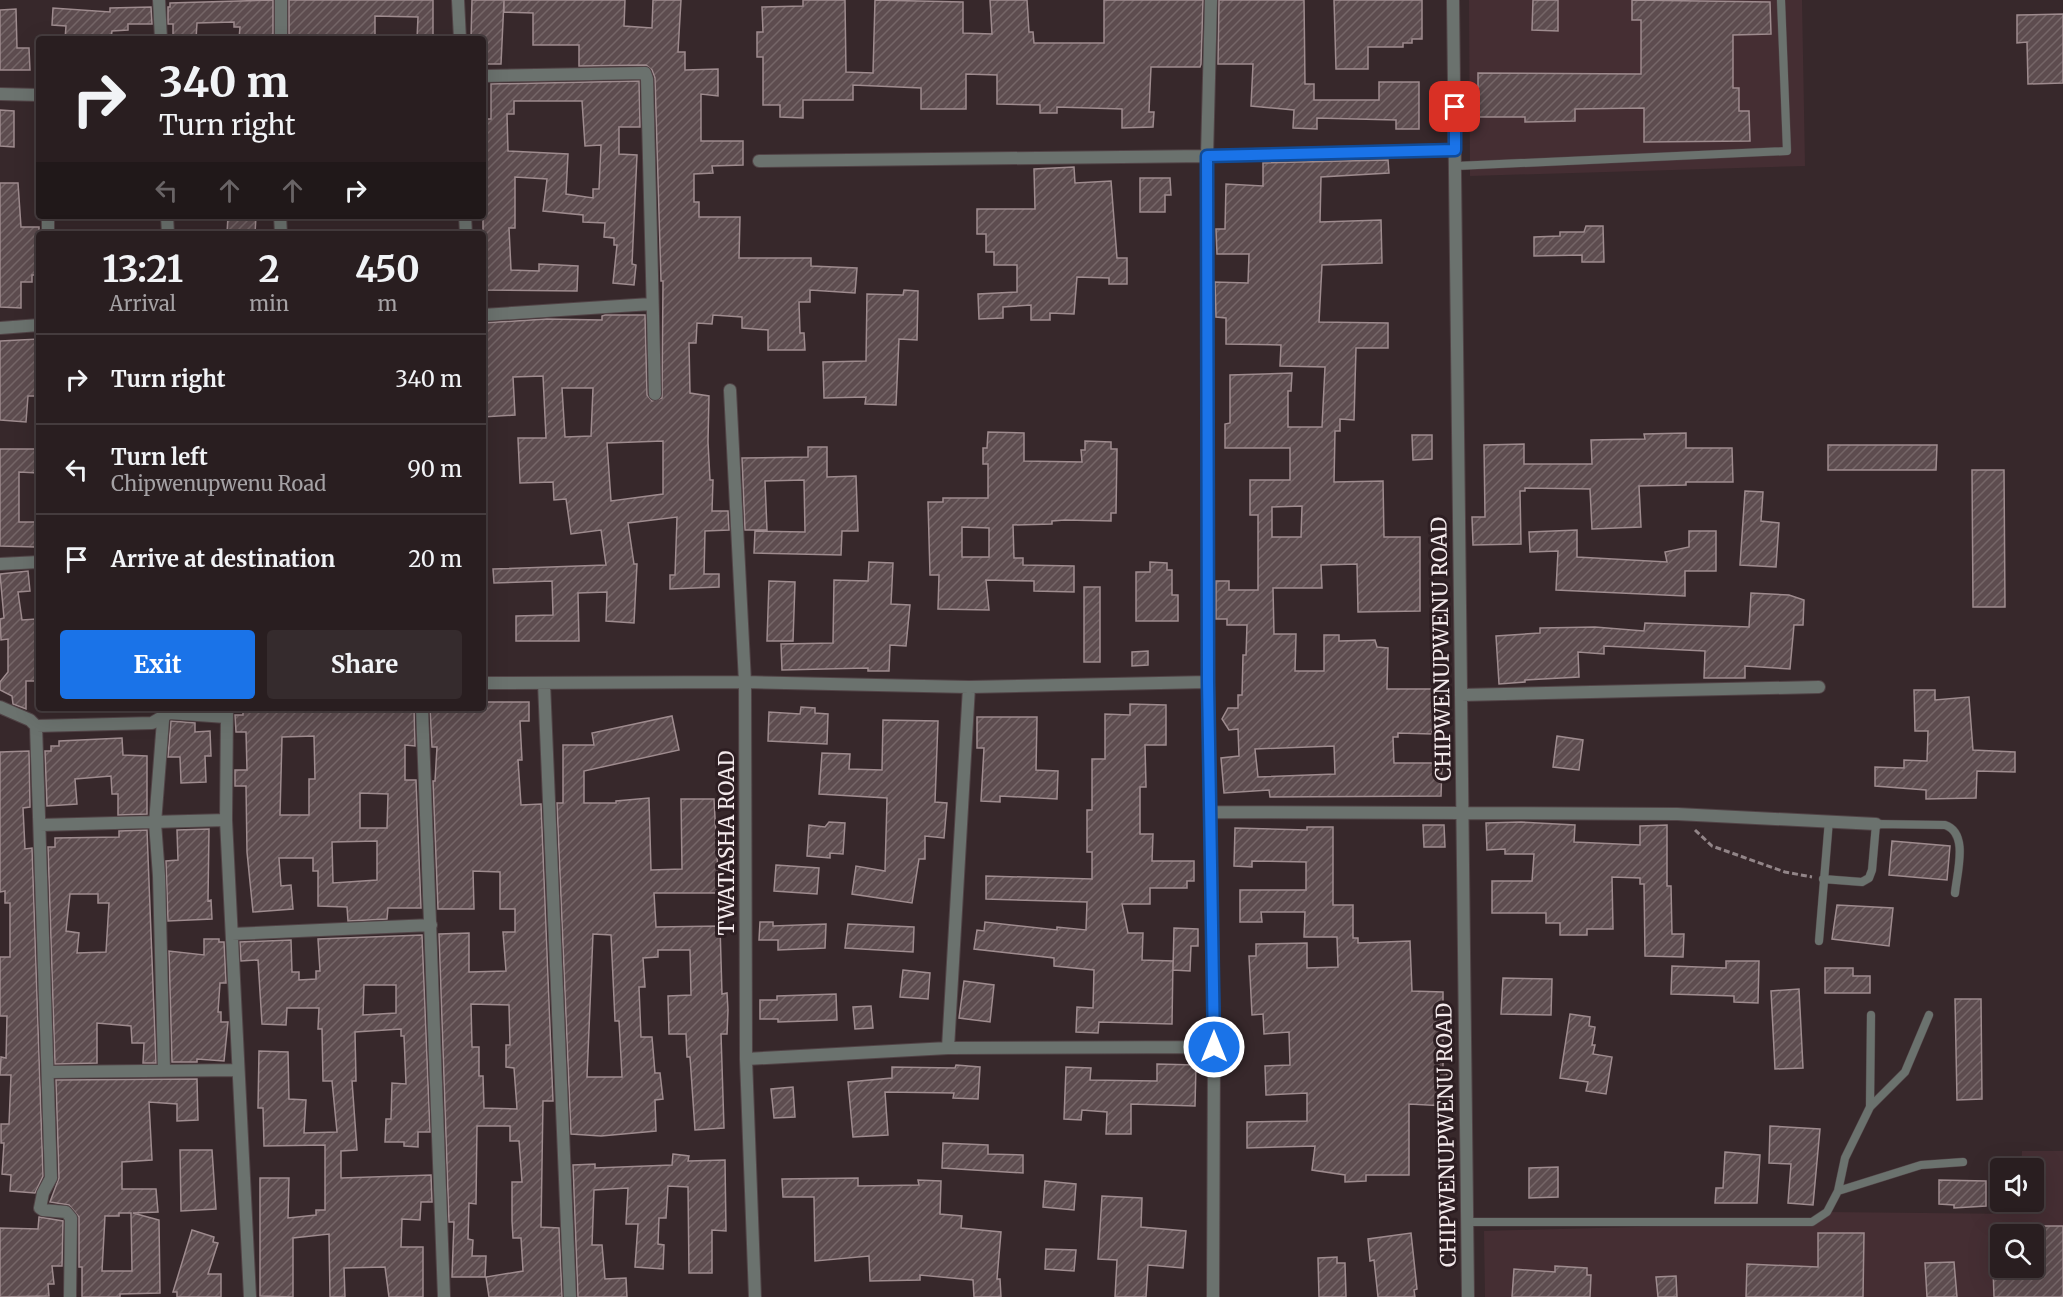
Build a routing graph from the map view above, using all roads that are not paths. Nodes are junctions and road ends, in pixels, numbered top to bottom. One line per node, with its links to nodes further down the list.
1 (159, 0): 7 (street)
2 (281, 0): 8 (street)
3 (458, 0): 9 (street)
4 (1211, 0): 14 (street)
5 (1454, 0): 13 (street, CHIPWENUPWENU ROAD)
6 (1781, 0): 16 (lane)
7 (161, 36)
8 (281, 36)
9 (460, 36)
10 (486, 76): 17 (street)
11 (0, 94): 12 (street)
12 (36, 95)
13 (1455, 150): 14 (street); 16 (street, CHIPWENUPWENU ROAD)
14 (1207, 156): 15 (street); 26 (street)
15 (759, 161)
16 (1456, 166): 31 (street, CHIPWENUPWENU ROAD)
17 (651, 304): 18 (street); 22 (street)
18 (486, 315)
19 (36, 325): 20 (street)
20 (0, 328)
21 (730, 390): 25 (street, TWATASHA ROAD)
22 (655, 394)
23 (36, 562): 24 (street)
24 (0, 564)
25 (745, 682): 28 (street); 29 (street); 53 (street, TWATASHA ROAD)
26 (1208, 682): 29 (street); 37 (street)
27 (486, 683): 28 (street)
28 (544, 683): 64 (street)
29 (969, 687): 52 (street)
30 (1819, 687): 31 (street)
31 (1461, 695): 38 (street, CHIPWENUPWENU ROAD)
32 (0, 706): 36 (street)
33 (422, 711): 46 (street)
34 (163, 712): 35 (street); 36 (street); 41 (street)
35 (226, 712): 39 (street)
36 (36, 726): 43 (street)
37 (1212, 812): 38 (street); 51 (street)
38 (1462, 813): 40 (street); 60 (street, CHIPWENUPWENU ROAD)
39 (226, 820): 41 (street); 47 (street)
40 (1829, 820): 42 (street); 44 (lane)
41 (155, 823): 43 (street); 54 (street)
42 (1876, 824): 44 (lane); 45 (lane)
43 (40, 825): 56 (street)
44 (1823, 879): 48 (lane)
45 (1955, 893)
46 (431, 925): 47 (street); 63 (street)
47 (232, 934): 55 (street)
48 (1819, 941)
49 (1871, 1015): 57 (lane)
50 (1929, 1015): 57 (lane)
51 (1214, 1047): 52 (street); 66 (street)
52 (948, 1048): 53 (street)
53 (746, 1059): 65 (street, TWATASHA ROAD)
54 (164, 1070): 55 (street); 56 (street)
55 (238, 1070): 62 (street)
56 (49, 1072): 61 (street)
57 (1870, 1107): 59 (lane)
58 (1963, 1162): 59 (lane)
59 (1838, 1191): 60 (lane)
60 (1467, 1222): 67 (street, CHIPWENUPWENU ROAD)
61 (70, 1297)
62 (250, 1297)
63 (444, 1297)
64 (570, 1297)
65 (755, 1297)
66 (1213, 1297)
67 (1468, 1297)

